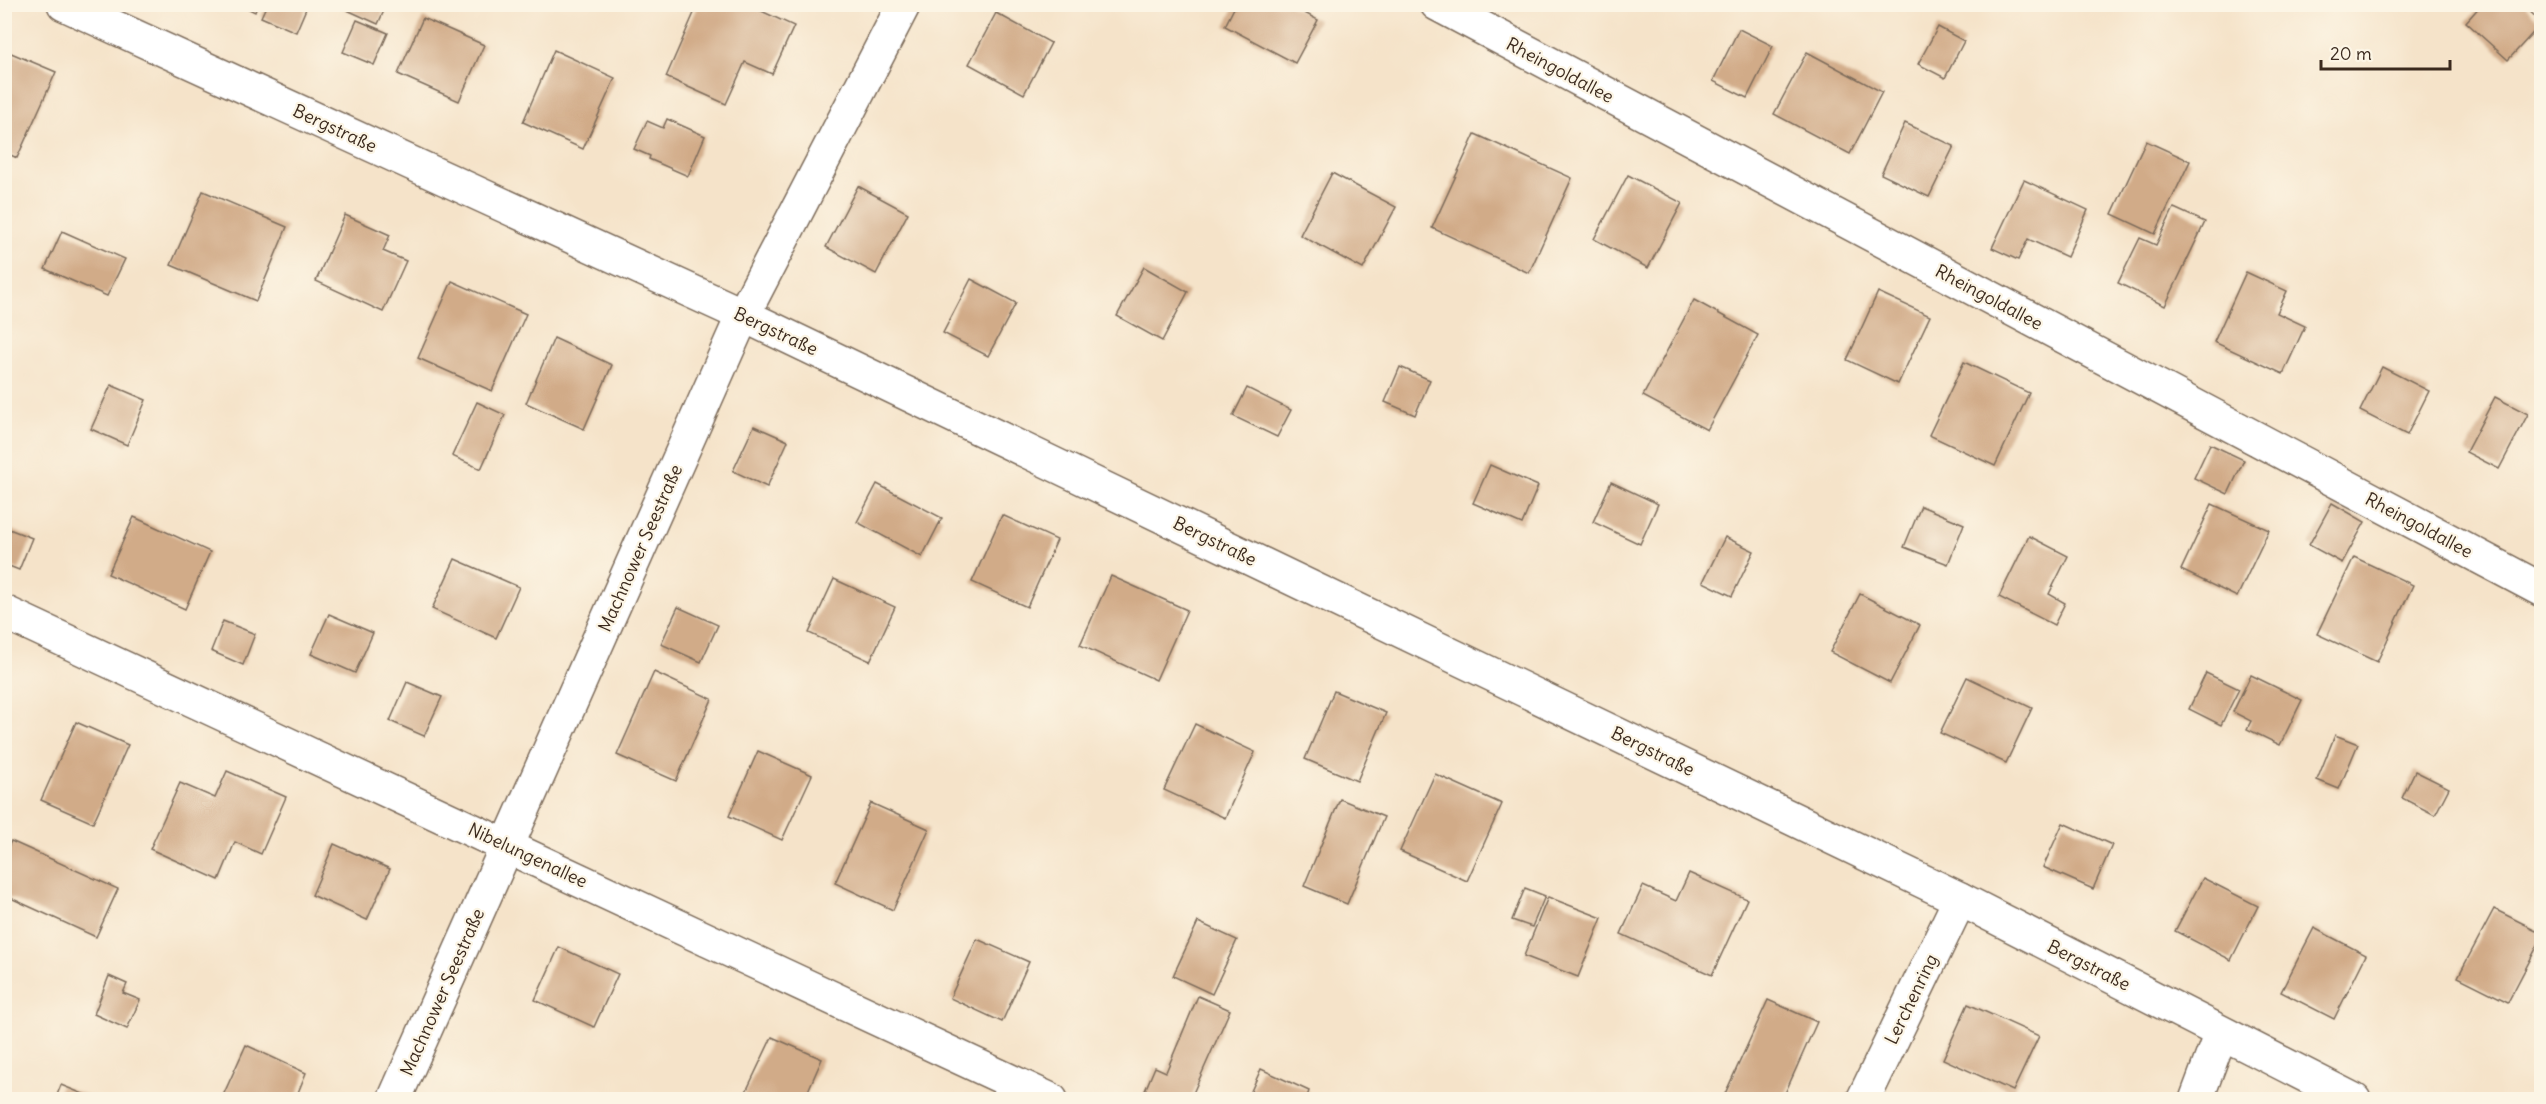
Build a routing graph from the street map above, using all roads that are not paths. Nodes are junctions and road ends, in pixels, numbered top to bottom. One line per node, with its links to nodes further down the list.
1 (64, 4): 4 (street, Bergstraße)
2 (904, 4): 4 (street, Machnower Seestraße)
3 (1437, 4): 5 (street, Rheingoldallee)
4 (744, 315): 7 (street, Machnower Seestraße); 8 (street, Bergstraße)
5 (2541, 590)
6 (4, 612): 7 (street, Nibelungenallee)
7 (507, 845): 10 (street, Machnower Seestraße); 11 (street, Nibelungenallee)
8 (1960, 899): 9 (street, Bergstraße); 12 (street, Lerchenring)
9 (2221, 1033): 13 (street); 14 (street, Bergstraße)
10 (394, 1100)
11 (1051, 1100)
12 (1863, 1100)
13 (2196, 1100)
14 (2354, 1100)

